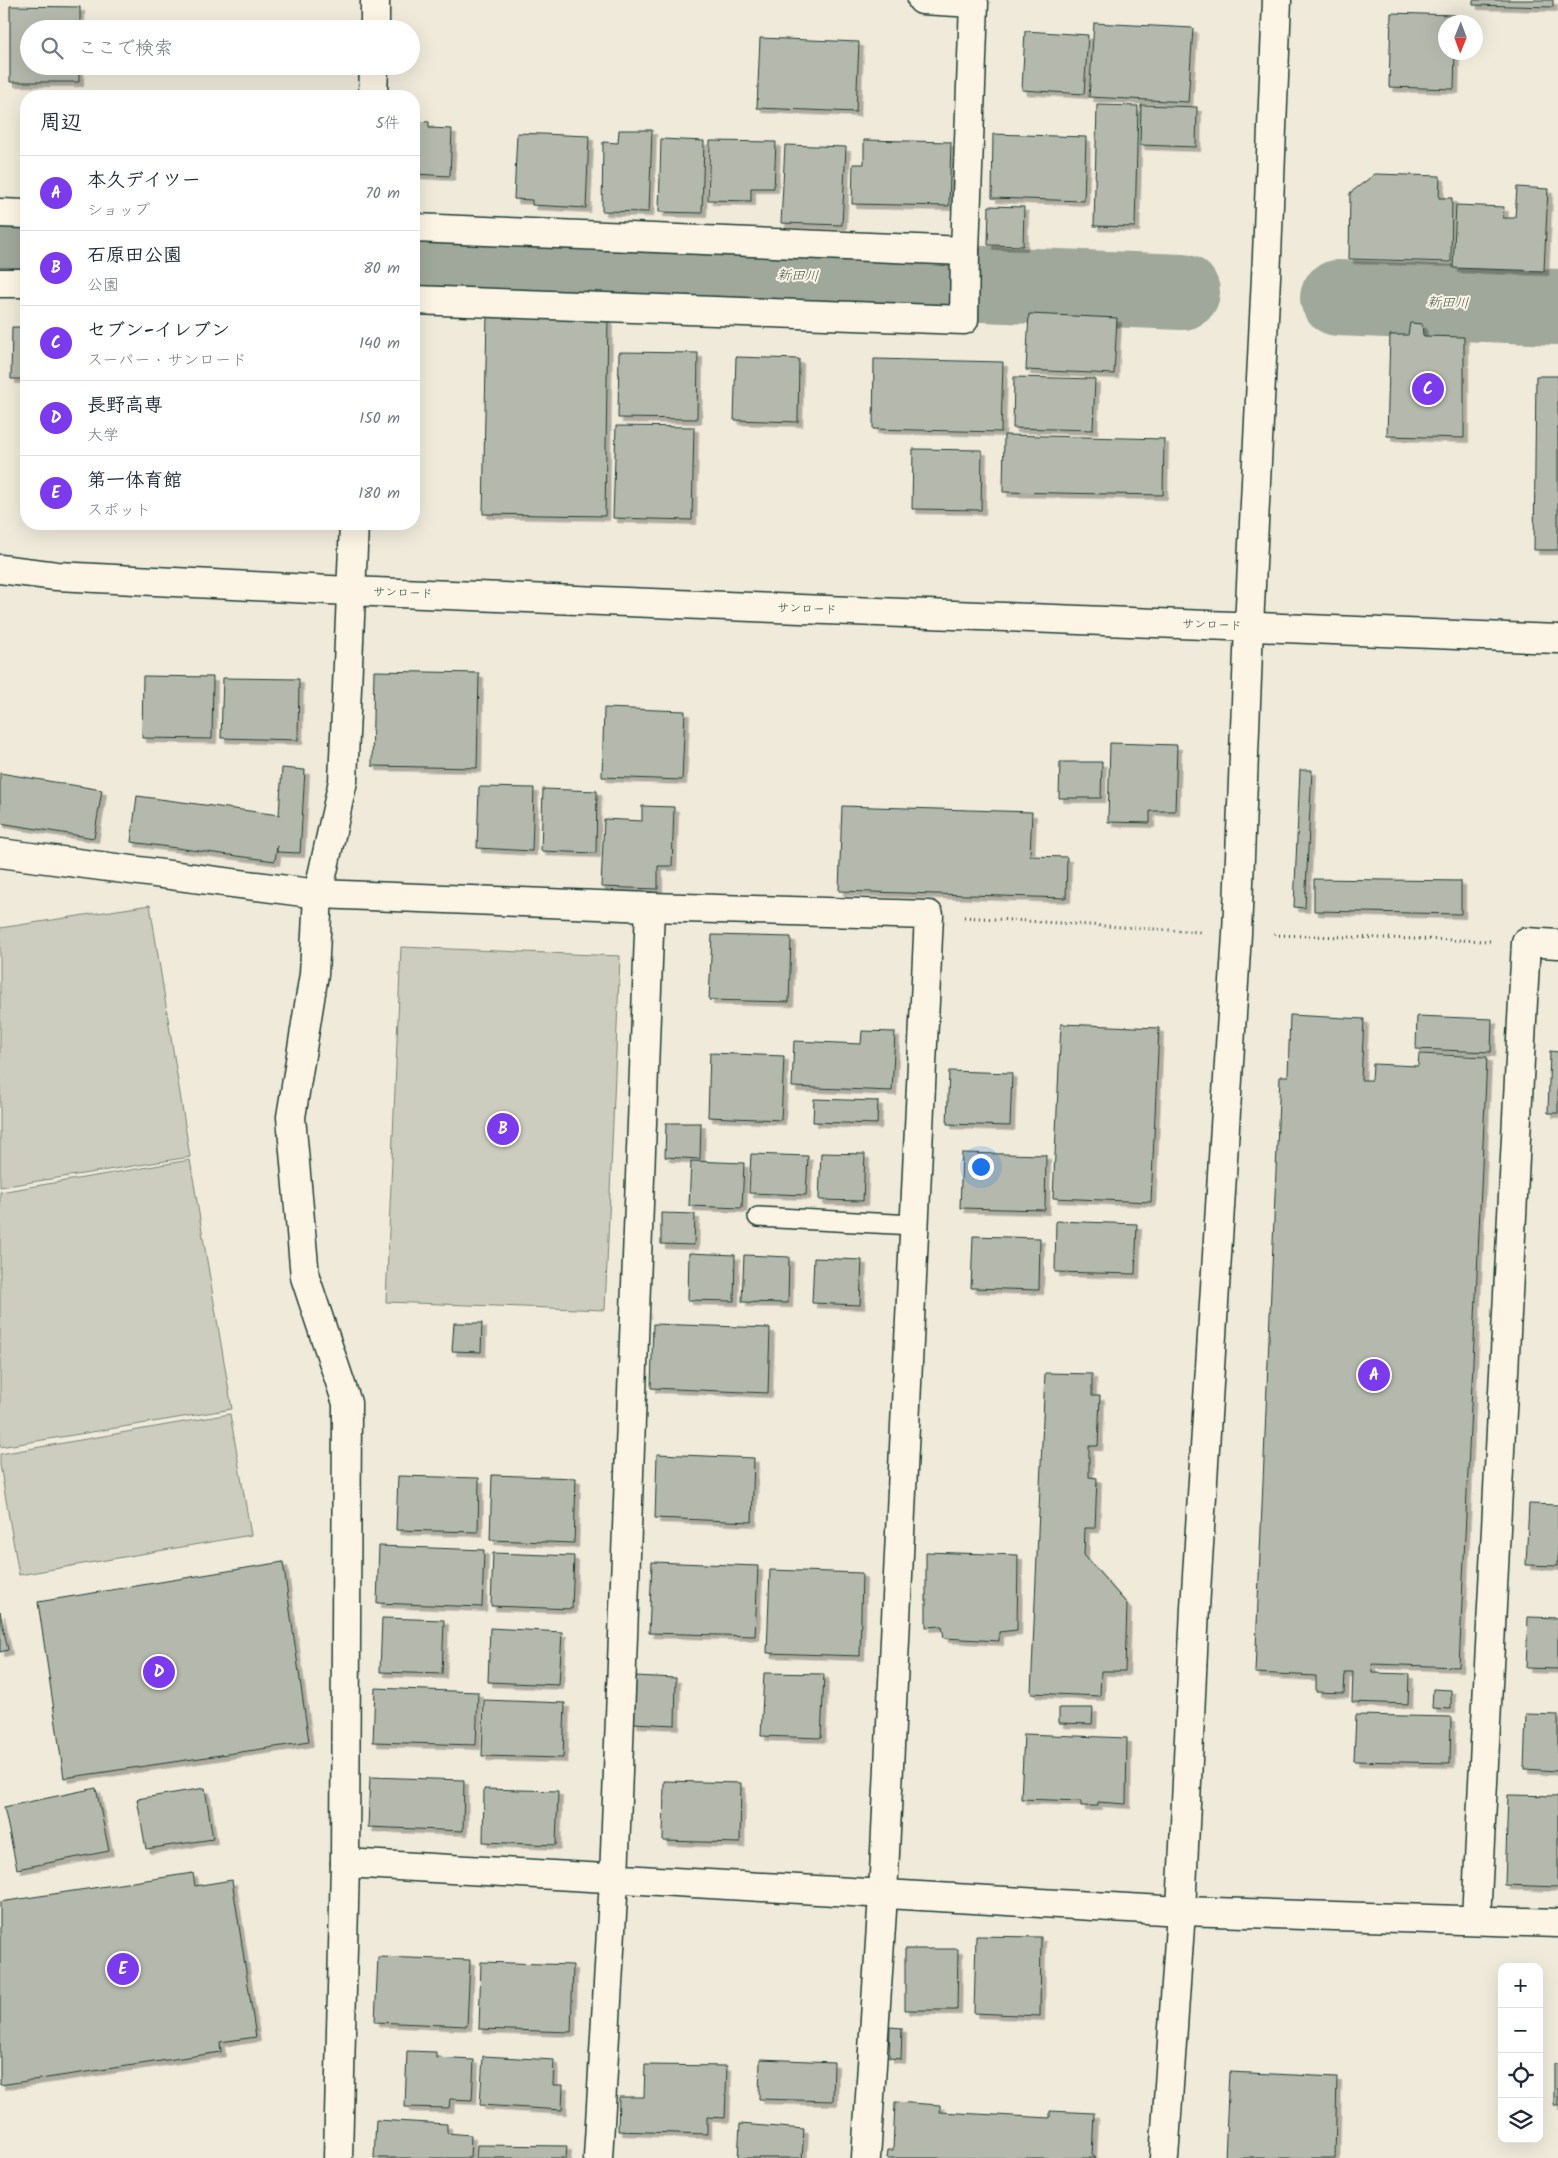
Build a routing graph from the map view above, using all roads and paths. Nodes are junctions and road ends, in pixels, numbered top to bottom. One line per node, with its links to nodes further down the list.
1 (375, 0): 4 (street)
2 (922, 0): 10 (street)
3 (1277, 0): 19 (street)
4 (375, 20)
5 (374, 75): 6 (street)
6 (373, 90)
7 (0, 213): 8 (street)
8 (20, 214)
9 (420, 228): 10 (street)
10 (964, 262): 13 (street)
11 (0, 283): 12 (street)
12 (20, 283)
13 (420, 300)
14 (354, 530): 18 (street)
15 (0, 569): 16 (street)
16 (57, 576): 17 (street); 18 (street, サンロード)
17 (0, 580)
18 (350, 591): 19 (street, サンロード); 22 (street)
19 (1249, 626): 20 (street, サンロード); 30 (street)
20 (1558, 639)
21 (0, 854): 22 (street)
22 (318, 894): 23 (street); 27 (street)
23 (650, 907): 26 (street); 28 (street)
24 (1558, 944): 31 (street)
25 (758, 1217): 26 (lane)
26 (914, 1225): 29 (street)
27 (346, 1864): 28 (street); 33 (street)
28 (614, 1879): 29 (street); 34 (street)
29 (883, 1895): 30 (street); 35 (street)
30 (1181, 1911): 31 (street); 36 (street)
31 (1476, 1919): 32 (street)
32 (1558, 1923)
33 (338, 2158)
34 (598, 2158)
35 (866, 2158)
36 (1164, 2158)

